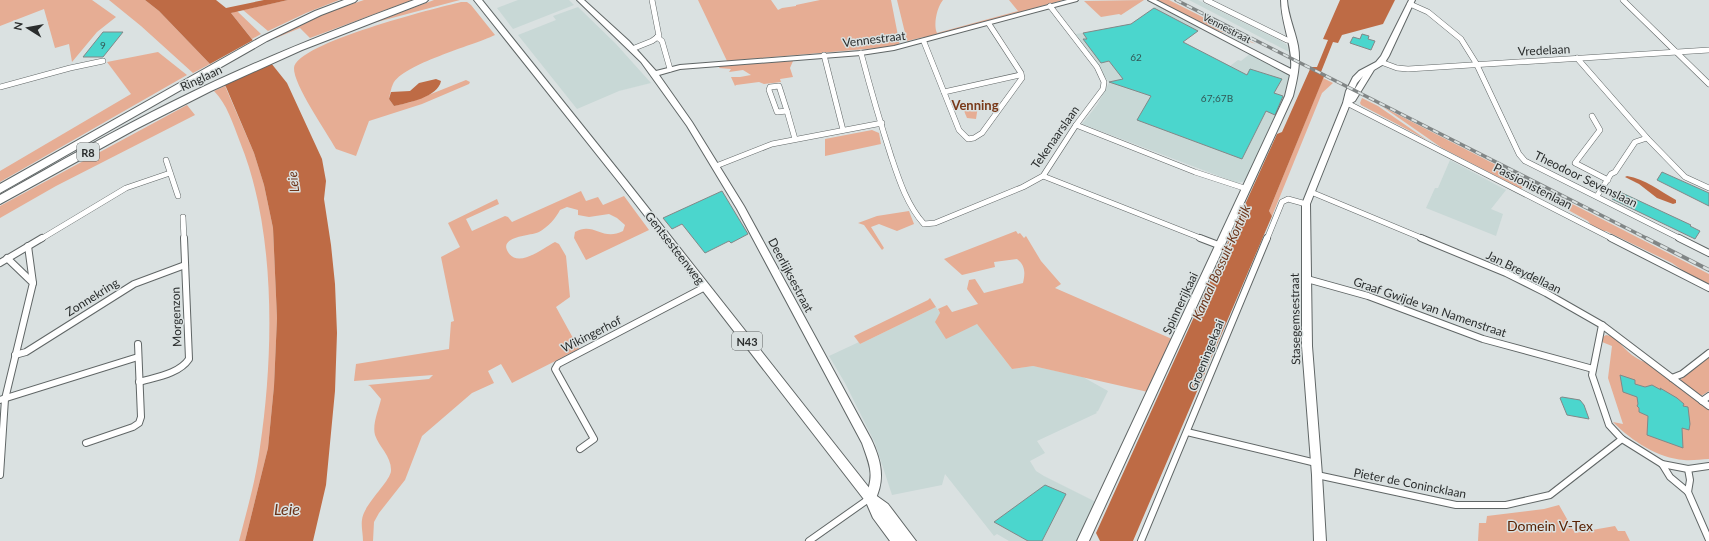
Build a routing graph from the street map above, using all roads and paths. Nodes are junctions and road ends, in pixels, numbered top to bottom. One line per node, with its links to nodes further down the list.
1 (352, 0): 47 (highway, Ringlaan / R8)
2 (423, 0): 52 (highway, Ringlaan / R8)
3 (478, 0): 63 (main road, Gentsesteenweg / N43)
4 (580, 0): 17 (street, Deerlijksestraat)
5 (652, 0): 14 (street)
6 (1075, 0): 12 (street, Vennestraat)
7 (1151, 0): 28 (street, Vennestraat)
8 (1206, 0): 15 (street)
9 (1284, 0): 15 (street, Spinnerijkaai)
10 (1623, 0): 19 (street)
11 (1411, 2): 24 (street); 25 (street, Theodoor Sevenslaan)
12 (1050, 6): 13 (street, Vennestraat); 37 (street, Tekenaarslaan)
13 (989, 24): 16 (street, Vennestraat); 29 (street)
14 (658, 37): 17 (street); 26 (street)
15 (1293, 41): 28 (street, Spinnerijkaai)
16 (924, 42): 20 (street, Vennestraat); 32 (street)
17 (632, 49): 27 (street, Deerlijksestraat)
18 (1709, 50): 19 (street, Vredelaan)
19 (1676, 52): 22 (street, Vredelaan); 30 (street)
20 (861, 53): 21 (street, Vennestraat); 36 (street)
21 (824, 55): 26 (street, Vennestraat); 38 (street)
22 (1577, 58): 25 (street, Vredelaan); 39 (street)
23 (103, 61): 31 (street)
24 (1381, 62): 25 (street, Vredelaan); 33 (street, Stasegemsestraat)
25 (1476, 63): 51 (street, Theodoor Sevenslaan)
26 (670, 69): 27 (street, Vennestraat)
27 (654, 74): 42 (street, Deerlijksestraat)
28 (1294, 74): 48 (street, Spinnerijkaai)
29 (1020, 75): 32 (street); 32 (street)
30 (1709, 84)
31 (0, 87)
32 (944, 92)
33 (1347, 103): 49 (street, Stasegemsestraat); 64 (street, Passionistenlaan)
34 (787, 112): 34 (street); 40 (street)
35 (1592, 116): 45 (street)
36 (882, 123): 38 (street); 44 (street, Tekenaarslaan)
37 (1076, 125): 44 (street, Tekenaarslaan); 48 (street)
38 (843, 130): 40 (street)
39 (1647, 138): 45 (street); 46 (street)
40 (795, 139): 42 (street)
41 (166, 160): 43 (street)
42 (716, 166): 88 (street, Deerlijksestraat)
43 (170, 173): 50 (street); 55 (street)
44 (1043, 176): 56 (street)
45 (1608, 180): 51 (street)
46 (1709, 188)
47 (0, 189)
48 (1246, 189): 56 (street, Spinnerijkaai)
49 (1311, 192): 53 (street, Stasegemsestraat); 65 (street, Jan Breydellaan)
50 (178, 196)
51 (1597, 196): 57 (street, Theodoor Sevenslaan)
52 (0, 200)
53 (1306, 204): 61 (street, Stasegemsestraat); 77 (street, Groeningekaai)
54 (183, 216): 60 (street, Morgenzon)
55 (28, 246): 58 (street); 62 (street)
56 (1221, 246): 93 (street, Spinnerijkaai)
57 (1709, 252)
58 (7, 258): 59 (street); 62 (street)
59 (0, 263)
60 (185, 265): 68 (street, Zonnekring); 72 (street, Morgenzon)
61 (1307, 279): 70 (street, Graaf Gwijde van Namenstraat); 81 (street, Stasegemsestraat)
62 (33, 283): 68 (street)
63 (705, 287): 80 (street, Wikingerhof); 88 (main road, Gentsesteenweg / N43)
64 (1709, 288)
65 (1602, 325): 70 (street); 71 (street, Jan Breydellaan)
66 (138, 344): 69 (street)
67 (1709, 353): 71 (street)
68 (14, 355): 74 (street)
69 (138, 357): 72 (street); 74 (street)
70 (1592, 369): 78 (street)
71 (1672, 378): 75 (street, Jan Breydellaan)
72 (139, 382): 79 (street)
73 (1709, 396): 75 (street)
74 (3, 400): 85 (street)
75 (1702, 401): 76 (street, Jan Breydellaan)
76 (1709, 406)
77 (1187, 432): 81 (street); 94 (street, Groeningekaai)
78 (1622, 439): 82 (street); 86 (street, Pieter de Conincklaan)
79 (86, 443)
80 (580, 448)
81 (1316, 463): 86 (street, Stasegemsestraat)
82 (1662, 464): 84 (street); 87 (street)
83 (1709, 466): 84 (street)
84 (1688, 469): 87 (street)
85 (0, 475)
86 (1317, 476): 95 (street, Stasegemsestraat)
87 (1688, 492): 89 (street)
88 (870, 498): 90 (street); 91 (main road, Gentsesteenweg / N43); 92 (main road, Gentsesteenweg / N43)
89 (1709, 540)
90 (809, 541)
91 (898, 541)
92 (910, 541)
93 (1083, 541)
94 (1141, 541)
95 (1320, 541)

